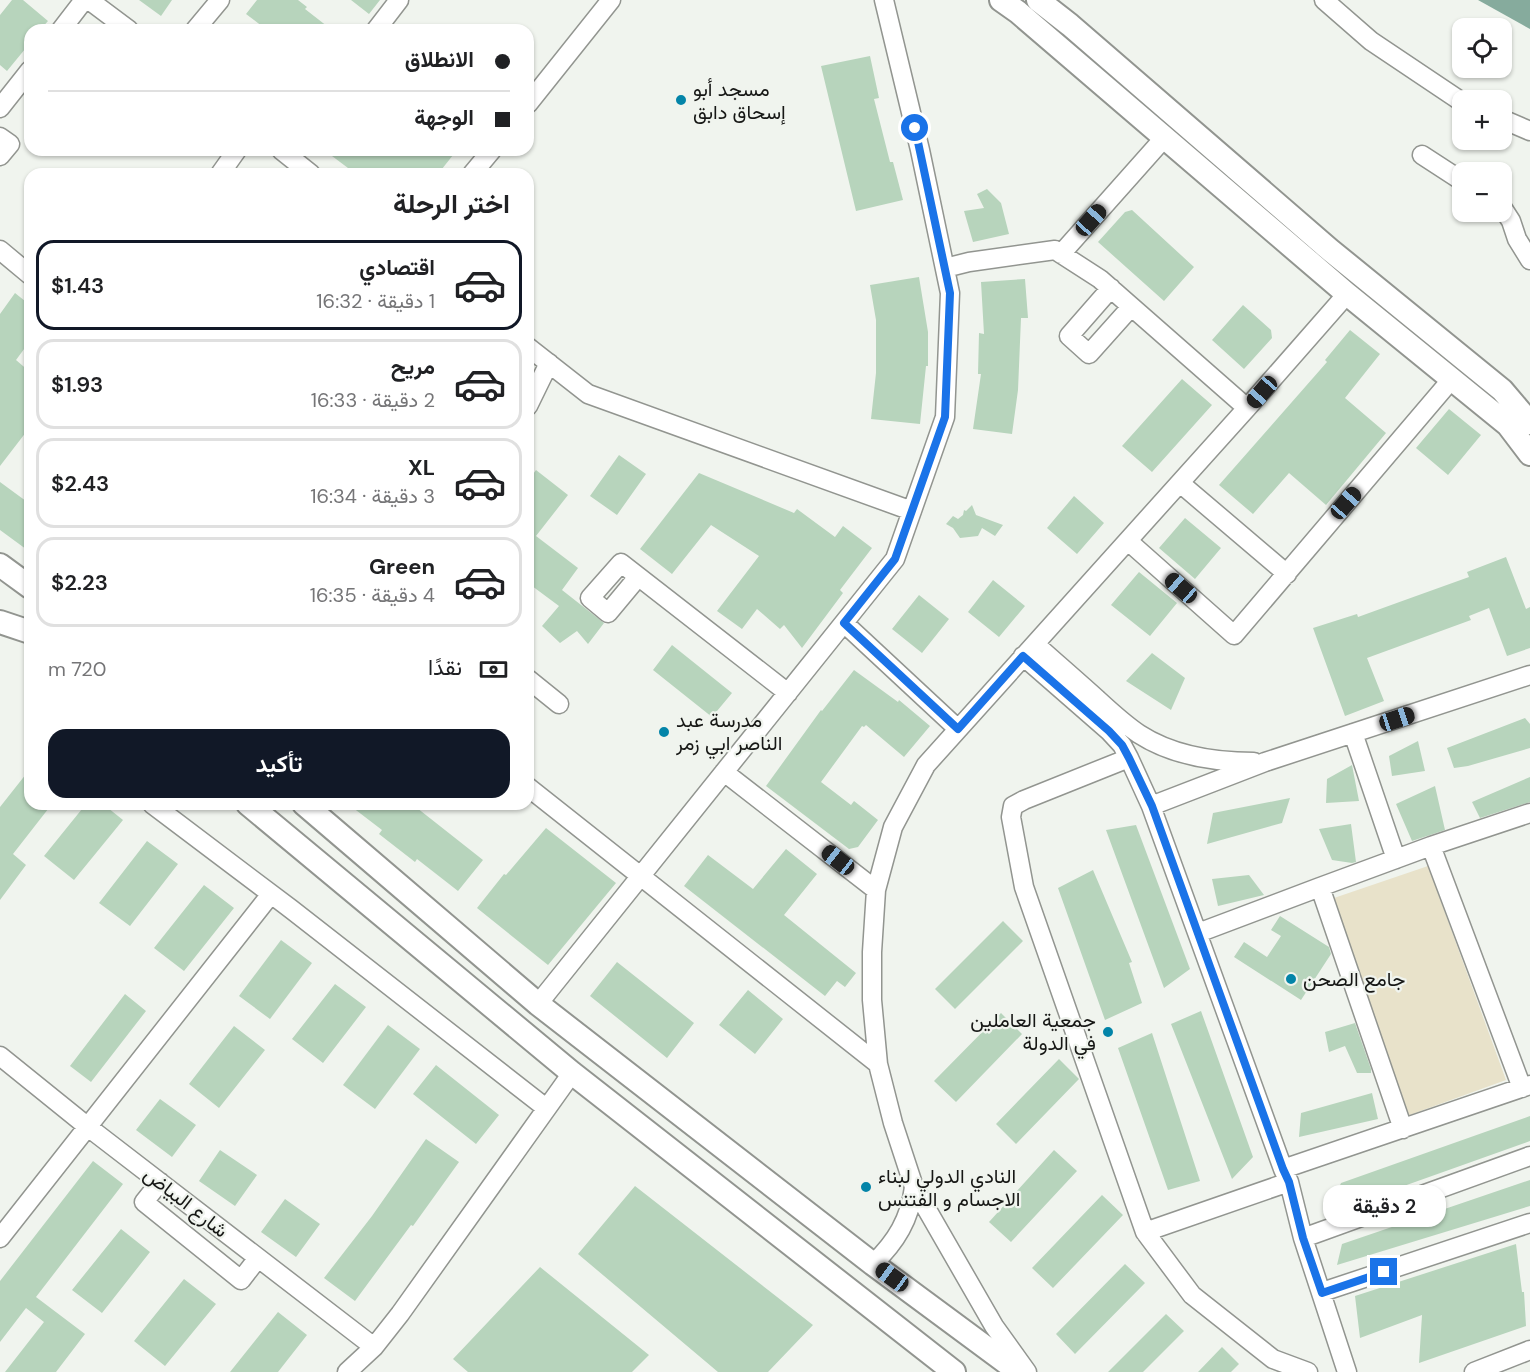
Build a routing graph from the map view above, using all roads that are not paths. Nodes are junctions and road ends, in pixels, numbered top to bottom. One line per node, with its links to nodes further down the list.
1 (84, 0): 10 (street)
2 (89, 0): 11 (street)
3 (220, 0): 12 (street)
4 (399, 0): 13 (street)
5 (611, 0): 16 (street)
6 (884, 0): 33 (street)
7 (1001, 0): 21 (main road)
8 (1038, 0): 43 (main road)
9 (1324, 0): 15 (street)
10 (66, 24)
11 (121, 24)
12 (200, 24)
13 (381, 24)
14 (24, 78): 17 (street)
15 (1452, 95)
16 (534, 96)
17 (0, 108)
18 (1512, 123): 19 (street)
19 (1530, 131)
20 (0, 137): 23 (street)
21 (1166, 137): 31 (street); 36 (main road)
22 (1422, 155): 28 (street)
23 (0, 156)
24 (289, 156): 26 (street)
25 (487, 156): 27 (street)
26 (304, 168)
27 (477, 168)
28 (1452, 174)
29 (1511, 222): 32 (street)
30 (0, 250): 34 (street)
31 (1061, 254): 33 (street); 35 (street)
32 (1530, 260)
33 (945, 268): 46 (street)
34 (24, 270)
35 (1111, 288): 37 (street); 37 (street)
36 (1347, 294): 40 (main road); 42 (street)
37 (1131, 307): 42 (street)
38 (534, 352): 39 (street)
39 (549, 363): 41 (street); 46 (street)
40 (1451, 380): 44 (main road); 49 (street)
41 (534, 394)
42 (1247, 408): 45 (street)
43 (1530, 423)
44 (1530, 454)
45 (1179, 483): 47 (street); 49 (street)
46 (912, 511): 53 (street)
47 (1128, 541): 49 (street); 55 (street)
48 (0, 565): 51 (main road)
49 (1287, 574)
50 (638, 577): 50 (street); 58 (street)
51 (24, 583)
52 (0, 622): 54 (main road)
53 (844, 623): 58 (street); 60 (street)
54 (24, 630)
55 (1029, 650): 60 (street); 62 (street); 63 (street)
56 (1530, 677): 61 (street)
57 (534, 685): 59 (street)
58 (788, 693): 64 (street)
59 (559, 704)
60 (958, 729): 75 (street)
61 (1353, 733): 63 (street); 72 (street)
62 (1129, 758): 66 (street); 91 (street)
63 (1265, 762): 66 (street)
64 (724, 772): 73 (street); 75 (street)
65 (534, 792): 73 (street)
66 (1152, 806): 77 (street)
67 (160, 810): 76 (street)
68 (256, 810): 81 (main road)
69 (311, 810): 78 (main road)
70 (1530, 813): 71 (street)
71 (1431, 846): 72 (street); 82 (street)
72 (1396, 859): 74 (street)
73 (642, 875): 78 (street); 80 (street)
74 (1320, 887): 77 (street); 85 (street)
75 (876, 890): 80 (street)
76 (271, 894): 83 (street); 84 (street)
77 (1197, 933): 87 (street)
78 (538, 1004): 95 (main road)
79 (0, 1056): 84 (street, شارع البياض)
80 (878, 1064): 89 (street)
81 (572, 1073): 83 (street); 100 (main road)
82 (1526, 1087): 85 (street)
83 (546, 1108): 97 (street)
84 (88, 1128): 88 (street, شارع البياض); 92 (street)
85 (1402, 1129): 87 (street)
86 (1530, 1156): 93 (street)
87 (1286, 1176): 91 (street); 93 (street)
88 (160, 1182): 94 (street, شارع البياض); 94 (street)
89 (914, 1187): 95 (street); 102 (street)
90 (1530, 1223): 96 (street)
91 (1144, 1232): 103 (street)
92 (0, 1238)
93 (1303, 1238): 96 (street)
94 (258, 1258): 97 (street, شارع البياض)
95 (873, 1264): 101 (main road)
96 (1322, 1293): 104 (street)
97 (374, 1347): 99 (street)
98 (1530, 1350): 105 (street)
99 (347, 1372)
100 (954, 1372)
101 (1019, 1372)
102 (1027, 1372)
103 (1308, 1372)
104 (1347, 1372)
105 (1474, 1372)

